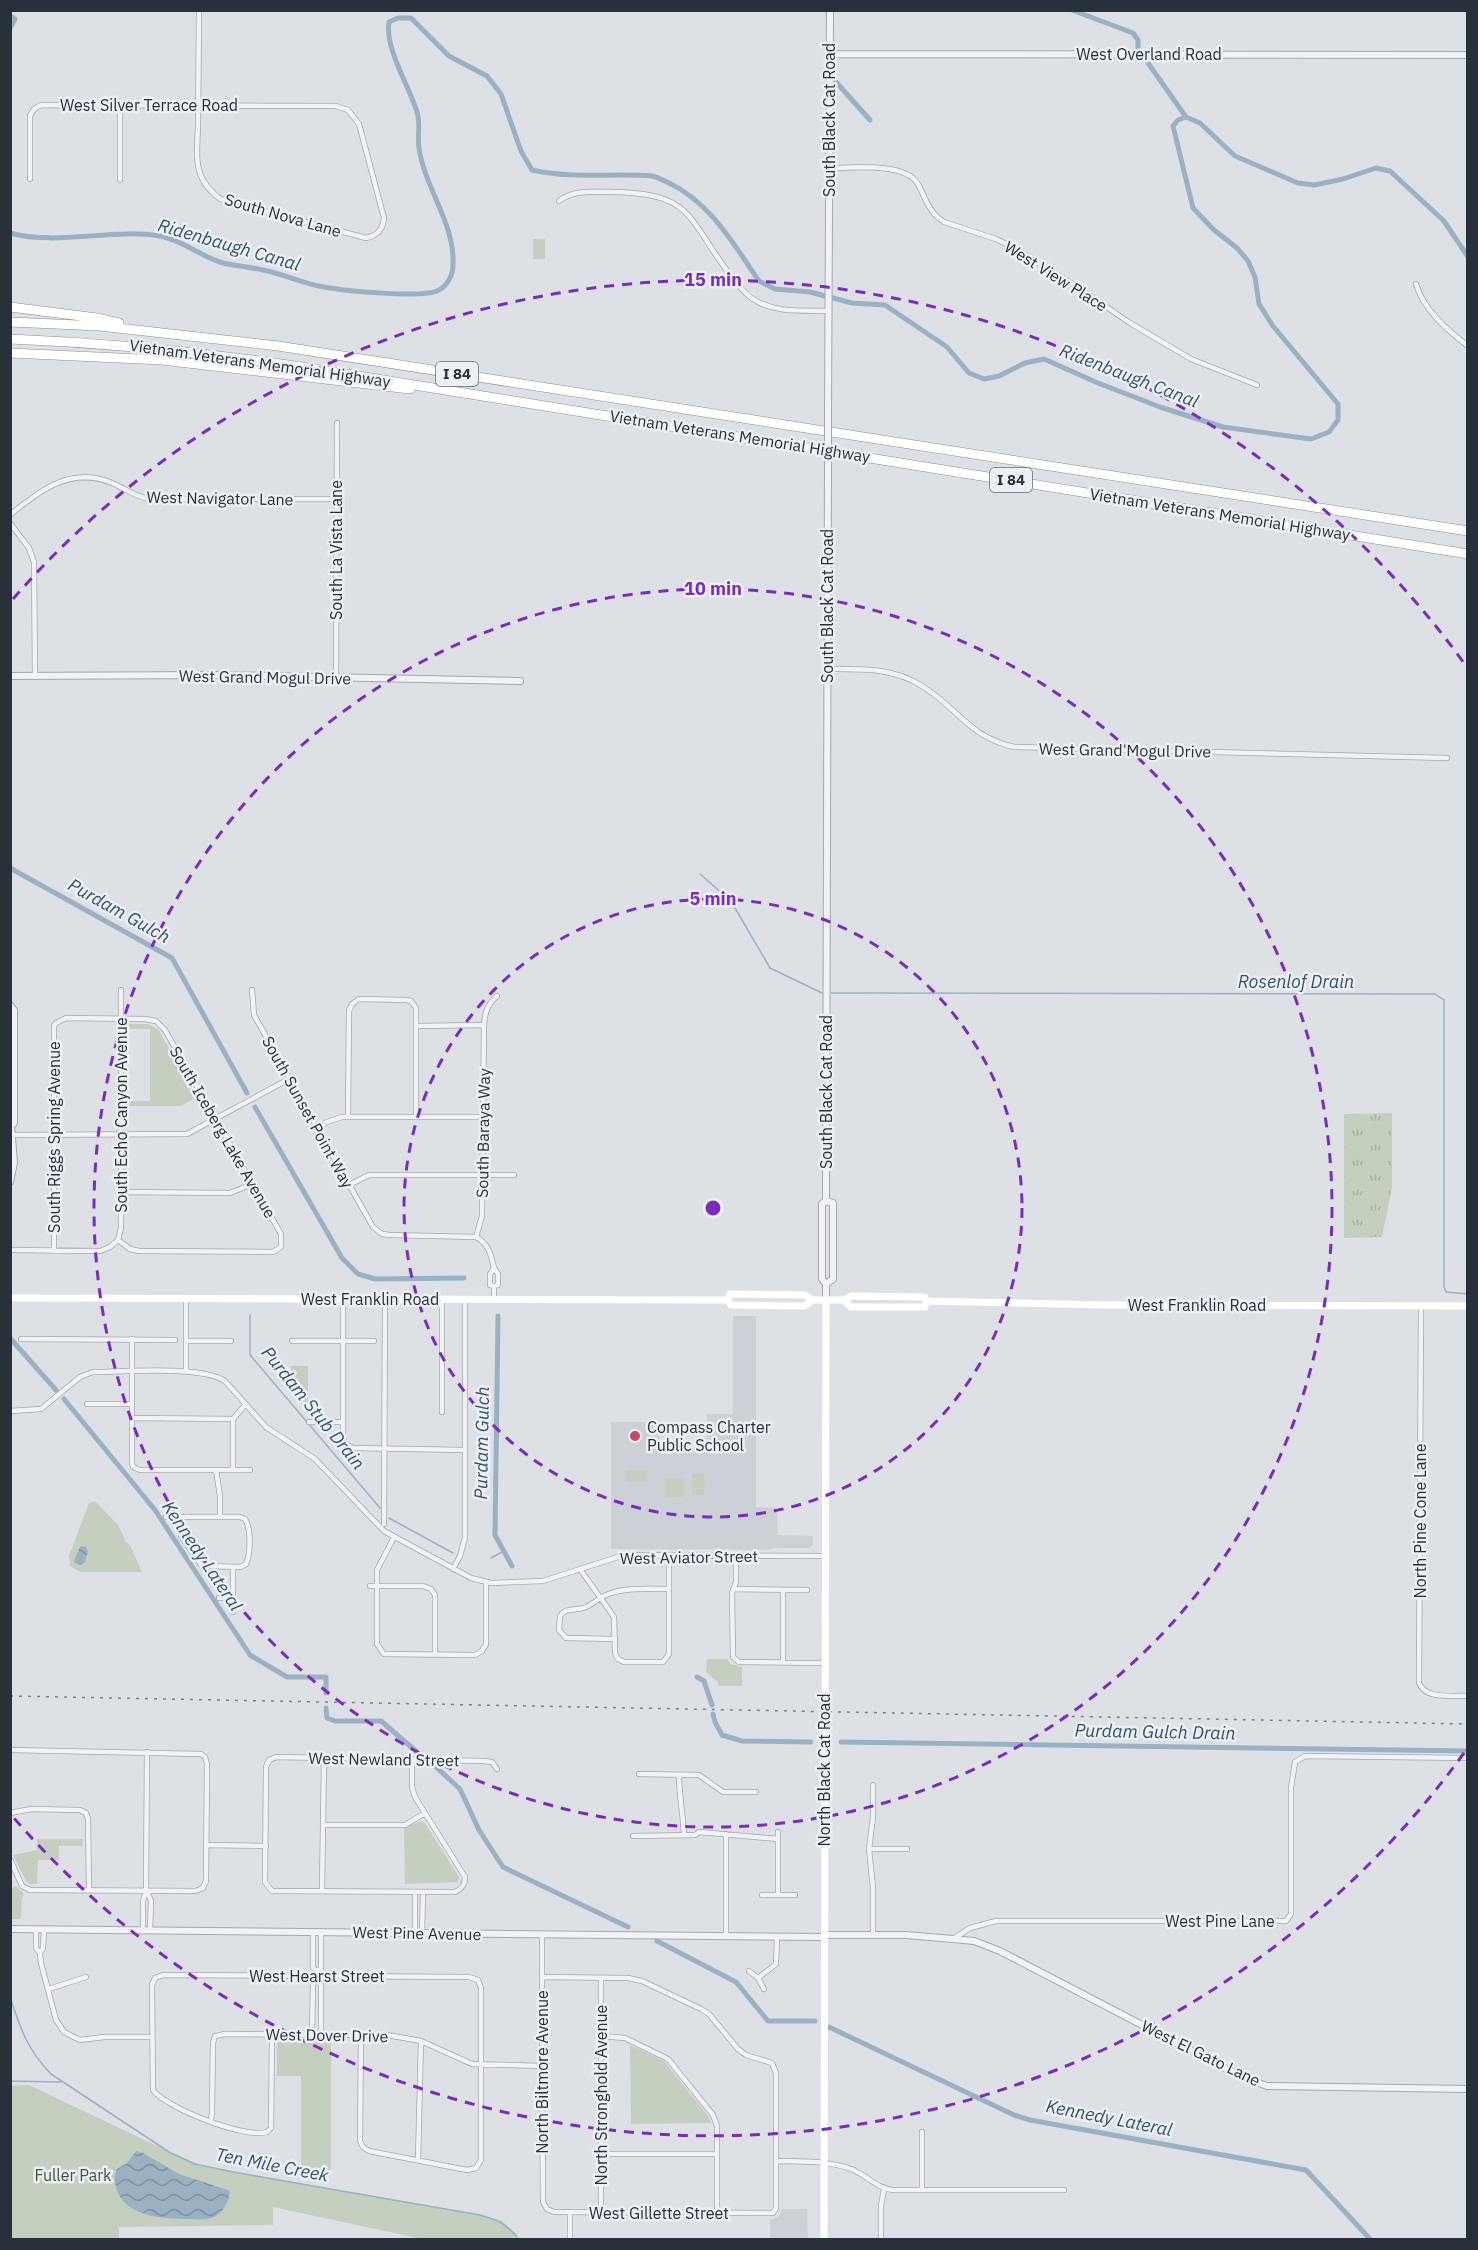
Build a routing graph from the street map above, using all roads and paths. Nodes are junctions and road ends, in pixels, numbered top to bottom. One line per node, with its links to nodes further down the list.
1 (200, 10): 6 (street, South Nova Lane)
2 (830, 10): 3 (street, South Black Cat Road)
3 (830, 54): 4 (street, West Overland Road); 7 (street, South Black Cat Road)
4 (1467, 55)
5 (120, 105): 6 (street, West Silver Terrace Road); 8 (street, West Silver Terrace Road); 9 (street)
6 (198, 106): 11 (street, West Silver Terrace Road); 11 (street, South Nova Lane)
7 (829, 168): 14 (street, South Black Cat Road); 20 (street, West View Place)
8 (30, 179)
9 (120, 180)
10 (560, 201): 14 (street)
11 (384, 218)
12 (1416, 284): 18 (street)
13 (10, 307): 16 (highway)
14 (829, 311): 28 (street, South Black Cat Road, bridge)
15 (10, 322): 16 (highway, Vietnam Veterans Memorial Highway / I 84)
16 (150, 331): 26 (highway, Vietnam Veterans Memorial Highway / I 84)
17 (10, 339): 21 (highway, Vietnam Veterans Memorial Highway / I 84)
18 (1467, 345)
19 (10, 353): 21 (highway)
20 (1257, 385)
21 (555, 406): 27 (highway, Vietnam Veterans Memorial Highway / I 84)
22 (338, 423): 23 (street, South La Vista Lane)
23 (337, 499): 24 (street, West Navigator Lane); 31 (street, South La Vista Lane)
24 (10, 515)
25 (10, 523): 30 (street)
26 (1467, 531)
27 (1467, 554)
28 (827, 669): 33 (street, West Grand Mogul Drive); 58 (street, South Black Cat Road)
29 (10, 676): 30 (street, West Grand Mogul Drive)
30 (35, 676): 31 (street, West Grand Mogul Drive)
31 (336, 677): 32 (street, West Grand Mogul Drive)
32 (520, 681)
33 (1447, 758)
34 (121, 990): 38 (street, South Echo Canyon Avenue)
35 (252, 990): 41 (street, South Sunset Point Way)
36 (497, 996): 39 (street, South Baraya Way)
37 (10, 1005): 46 (street)
38 (121, 1019): 45 (street, South Iceberg Lake Avenue); 49 (street, South Riggs Spring Avenue); 50 (street, South Echo Canyon Avenue)
39 (484, 1025): 40 (street); 44 (street, South Baraya Way)
40 (417, 1026): 42 (street); 43 (street)
41 (289, 1079): 45 (street); 47 (street, South Sunset Point Way)
42 (348, 1117): 43 (street); 47 (street)
43 (416, 1117): 44 (street)
44 (483, 1118): 52 (street, South Baraya Way)
45 (216, 1120): 50 (street); 55 (street, South Iceberg Lake Avenue)
46 (11, 1125): 48 (street)
47 (317, 1128): 56 (street, South Sunset Point Way)
48 (11, 1135): 49 (street); 51 (street)
49 (53, 1135): 50 (street); 62 (street, South Riggs Spring Avenue)
50 (121, 1135): 57 (street, South Echo Canyon Avenue)
51 (11, 1143): 54 (street)
52 (482, 1175): 53 (street); 56 (street); 59 (street, South Baraya Way)
53 (514, 1175)
54 (10, 1182)
55 (252, 1184): 57 (street); 60 (street, South Iceberg Lake Avenue)
56 (349, 1185): 59 (street, South Sunset Point Way)
57 (121, 1192): 60 (street, South Echo Canyon Avenue)
58 (826, 1202): 63 (street, South Black Cat Road); 63 (street, South Black Cat Road)
59 (477, 1237): 70 (street)
60 (118, 1240): 62 (street)
61 (10, 1250): 62 (street)
62 (54, 1251)
63 (826, 1284): 73 (street, South Black Cat Road)
64 (10, 1298): 65 (main road, West Franklin Road)
65 (186, 1299): 66 (main road, West Franklin Road); 79 (street)
66 (343, 1299): 67 (main road, West Franklin Road); 82 (street)
67 (385, 1299): 68 (main road, West Franklin Road); 95 (street)
68 (442, 1299): 69 (main road, West Franklin Road); 90 (street)
69 (465, 1299): 70 (main road, West Franklin Road); 96 (street)
70 (494, 1300): 71 (main road, West Franklin Road)
71 (729, 1300): 72 (main road, West Franklin Road); 72 (main road, West Franklin Road)
72 (813, 1300): 73 (main road, West Franklin Road)
73 (826, 1300): 74 (main road, West Franklin Road); 107 (main road, North Black Cat Road)
74 (1421, 1306): 75 (main road, West Franklin Road); 126 (street, North Pine Cone Lane)
75 (1467, 1306)
76 (21, 1339): 77 (street)
77 (132, 1340): 78 (street); 85 (street)
78 (175, 1340)
79 (186, 1341): 80 (street); 84 (street)
80 (231, 1341)
81 (292, 1341): 82 (street)
82 (342, 1341): 83 (street); 94 (street)
83 (374, 1341)
84 (186, 1371): 85 (street); 88 (street)
85 (132, 1372): 87 (street); 89 (street)
86 (87, 1404): 87 (street)
87 (132, 1404): 91 (street)
88 (245, 1405): 92 (street); 104 (street)
89 (10, 1411)
90 (442, 1412)
91 (132, 1418): 92 (street); 97 (street)
92 (233, 1419): 98 (street)
93 (309, 1422): 94 (street)
94 (342, 1422): 95 (street)
95 (385, 1448): 96 (street); 103 (street)
96 (465, 1450): 109 (street)
97 (216, 1470): 98 (street); 102 (street)
98 (233, 1470): 99 (street)
99 (250, 1470)
100 (166, 1516): 101 (street)
101 (179, 1516): 102 (street); 108 (street)
102 (220, 1517): 108 (street)
103 (384, 1524)
104 (394, 1537): 109 (street); 113 (street)
105 (669, 1556): 106 (street, West Aviator Street); 110 (street, West Aviator Street); 114 (street)
106 (736, 1556): 107 (street, West Aviator Street); 115 (street)
107 (825, 1556): 125 (main road, North Black Cat Road)
108 (233, 1567): 120 (street)
109 (453, 1569): 111 (street)
110 (580, 1569): 111 (street, West Aviator Street); 118 (street)
111 (486, 1583): 123 (street)
112 (370, 1586): 113 (street)
113 (377, 1586): 123 (street); 123 (street)
114 (669, 1589): 118 (street); 122 (street)
115 (734, 1589): 116 (street); 124 (street)
116 (783, 1590): 117 (street); 124 (street)
117 (807, 1590)
118 (600, 1597): 122 (street); 122 (street)
119 (219, 1598): 120 (street)
120 (233, 1598): 121 (street)
121 (232, 1612)
122 (615, 1639)
123 (435, 1654)
124 (783, 1662): 125 (street)
125 (825, 1663): 170 (main road, North Black Cat Road)
126 (1467, 1696)
127 (10, 1750): 128 (street)
128 (147, 1752): 145 (street); 151 (street)
129 (324, 1758): 131 (street, West Newland Street); 139 (street); 146 (street, West Newland Street)
130 (1467, 1758): 171 (street, West Pine Lane)
131 (412, 1760): 132 (street, West Newland Street); 138 (street)
132 (497, 1769)
133 (639, 1774): 134 (street)
134 (679, 1775): 136 (street); 142 (street)
135 (873, 1785): 147 (street)
136 (756, 1792)
137 (10, 1813): 150 (street)
138 (425, 1814): 139 (street); 154 (street)
139 (323, 1825): 152 (street)
140 (778, 1832): 144 (street)
141 (726, 1834): 142 (street); 144 (street); 168 (street)
142 (684, 1835): 143 (street)
143 (633, 1836)
144 (778, 1839): 156 (street)
145 (206, 1845): 146 (street); 151 (street)
146 (266, 1846): 152 (street)
147 (869, 1849): 148 (street); 167 (street)
148 (907, 1849)
149 (10, 1859): 150 (street)
150 (88, 1890): 151 (street)
151 (146, 1891): 161 (street)
152 (322, 1891): 153 (street)
153 (415, 1892): 154 (street); 164 (street)
154 (423, 1892): 165 (street)
155 (762, 1895): 156 (street)
156 (778, 1895): 157 (street)
157 (795, 1895)
158 (10, 1929): 159 (street, West Pine Avenue)
159 (36, 1929): 160 (street, West Pine Avenue); 172 (street)
160 (44, 1929): 161 (street, West Pine Avenue); 172 (street)
161 (147, 1930): 162 (street, West Pine Avenue)
162 (313, 1932): 163 (street, West Pine Avenue); 174 (street)
163 (321, 1932): 164 (street, West Pine Avenue); 174 (street)
164 (414, 1933): 165 (street, West Pine Avenue)
165 (422, 1933): 166 (street, West Pine Avenue)
166 (542, 1934): 168 (street, West Pine Avenue); 176 (street, North Biltmore Avenue)
167 (873, 1935): 170 (street, West Pine Lane); 171 (street, West Pine Lane)
168 (726, 1936): 169 (street, West Pine Avenue)
169 (777, 1936): 170 (street, West Pine Avenue); 178 (street)
170 (824, 1936): 197 (main road, North Black Cat Road)
171 (953, 1939): 190 (street, West El Gato Lane)
172 (40, 1953): 179 (street)
173 (749, 1971): 178 (street)
174 (317, 1976): 182 (street); 183 (street); 186 (street, West Hearst Street); 188 (street, West Hearst Street)
175 (86, 1977): 179 (street)
176 (542, 1977): 177 (street); 189 (street, North Biltmore Avenue)
177 (601, 1978): 185 (street, North Stronghold Avenue); 196 (street)
178 (758, 1978): 180 (street)
179 (49, 1989): 186 (street)
180 (764, 1989)
181 (272, 2034): 182 (street, West Dover Drive); 191 (street, West Dover Drive); 191 (street)
182 (312, 2034): 183 (street, West Dover Drive)
183 (321, 2034): 184 (street, West Dover Drive)
184 (361, 2034): 187 (street, West Dover Drive); 195 (street)
185 (601, 2036): 193 (street, North Stronghold Avenue); 194 (street)
186 (152, 2037): 191 (street)
187 (420, 2041): 188 (street, West Dover Drive); 195 (street)
188 (481, 2064): 189 (street, West Dover Drive); 195 (street)
189 (542, 2066): 201 (street, North Biltmore Avenue)
190 (1467, 2089)
191 (211, 2121)
192 (922, 2132): 199 (street)
193 (601, 2154): 194 (street); 203 (street, North Stronghold Avenue)
194 (717, 2154): 204 (street)
195 (418, 2160)
196 (776, 2161): 197 (street); 204 (street, West Gillette Street)
197 (825, 2162): 198 (street); 206 (main road, North Black Cat Road)
198 (884, 2189): 199 (street); 207 (street)
199 (922, 2190): 200 (street)
200 (1064, 2190)
201 (547, 2209): 202 (street, West Gillette Street)
202 (570, 2213): 203 (street, West Gillette Street); 205 (street)
203 (601, 2213): 204 (street, West Gillette Street)
204 (717, 2214)
205 (570, 2240)
206 (824, 2240)
207 (881, 2240)

